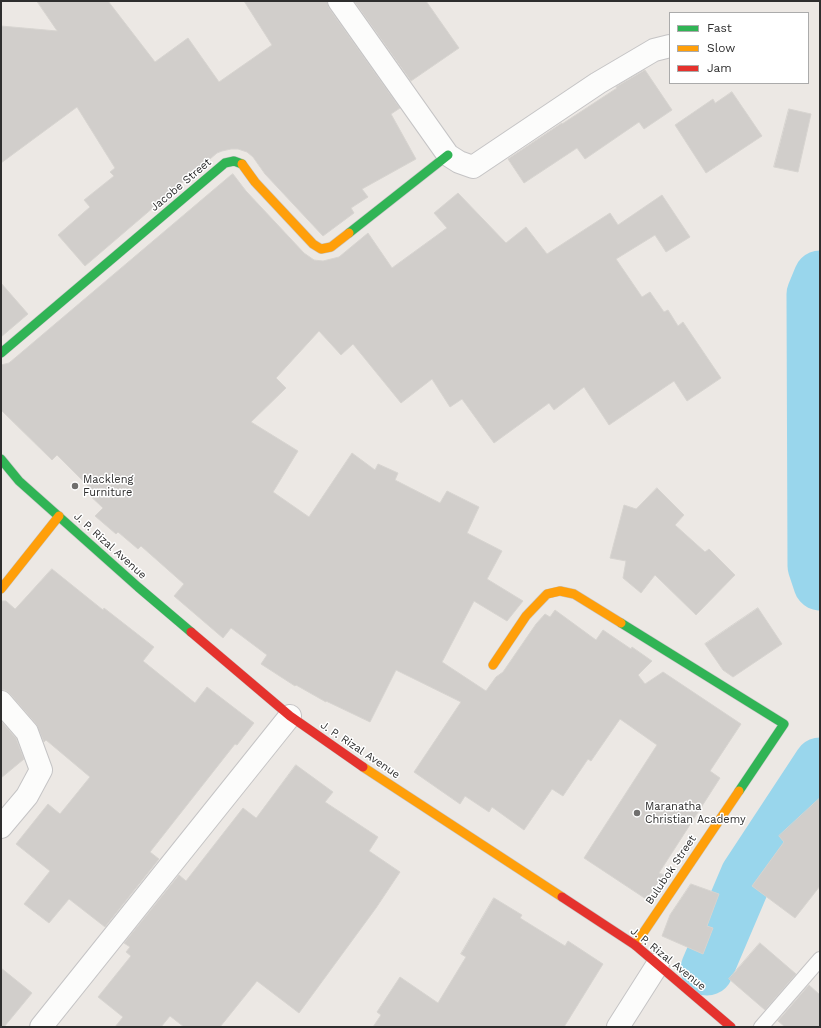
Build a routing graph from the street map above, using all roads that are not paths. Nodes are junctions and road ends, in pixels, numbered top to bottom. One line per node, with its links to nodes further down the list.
1 (340, 1): 3 (street)
2 (669, 46): 3 (street)
3 (448, 156): 4 (street, Jacobe Street)
4 (1, 353)
5 (1, 459): 6 (street, J. P. Rizal Avenue)
6 (59, 516): 7 (street); 10 (street, J. P. Rizal Avenue)
7 (1, 589)
8 (493, 665): 12 (street, Bulubok Street)
9 (1, 702): 11 (street)
10 (290, 716): 12 (street, J. P. Rizal Avenue); 15 (street)
11 (1, 827)
12 (634, 945): 14 (street, J. P. Rizal Avenue)
13 (820, 959): 18 (lane)
14 (658, 964): 16 (street); 17 (street, J. P. Rizal Avenue)
15 (41, 1027)
16 (618, 1027)
17 (731, 1027)
18 (761, 1027)

